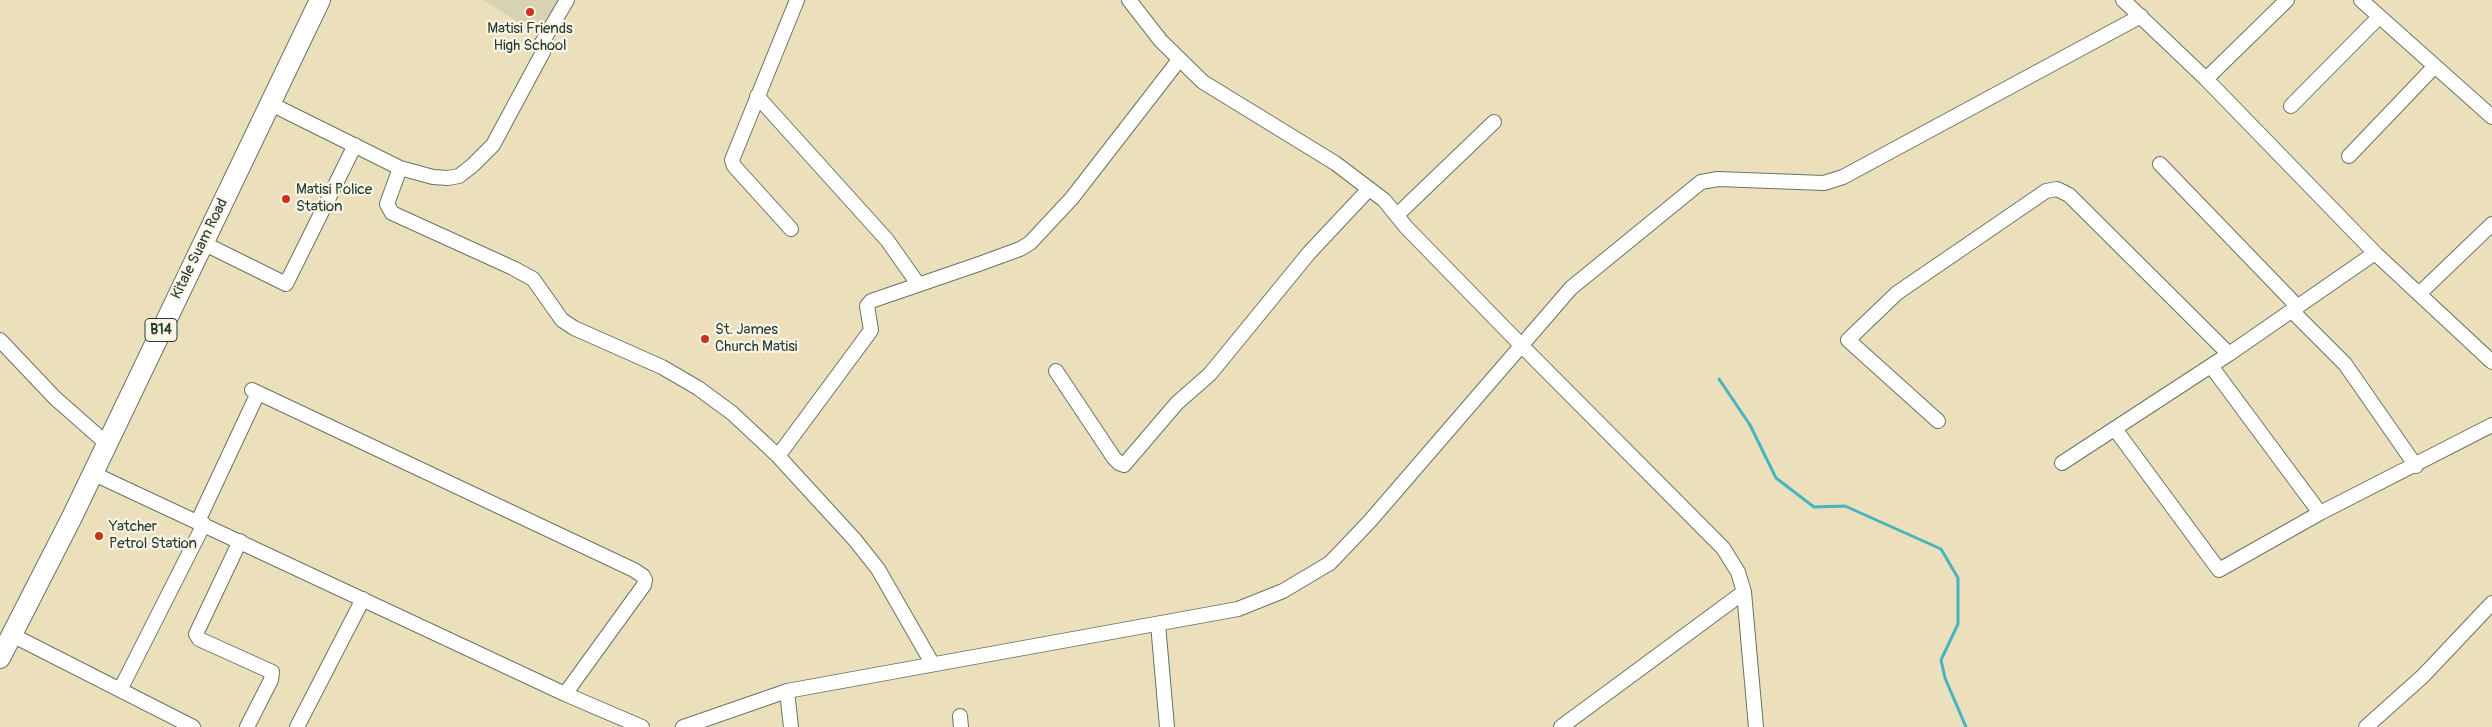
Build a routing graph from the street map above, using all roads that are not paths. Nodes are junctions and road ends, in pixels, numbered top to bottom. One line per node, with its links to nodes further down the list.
1 (320, 0): 14 (highway, Kitale Suam Road / B14)
2 (567, 0): 21 (street)
3 (797, 0): 13 (street)
4 (1129, 0): 10 (street)
5 (2123, 0): 8 (street)
6 (2287, 0): 12 (street)
7 (2361, 0): 9 (street)
8 (2141, 16): 12 (street); 32 (street)
9 (2379, 17): 11 (street); 15 (street)
10 (1179, 60): 22 (street); 28 (street)
11 (2434, 67): 16 (street); 19 (street)
12 (2206, 80): 27 (street)
13 (757, 96): 25 (street); 28 (street)
14 (271, 104): 18 (street); 26 (highway, Kitale Suam Road / B14)
15 (2291, 106)
16 (2490, 111)
17 (1494, 122): 23 (street)
18 (355, 145): 21 (street); 26 (street)
19 (2349, 156)
20 (2160, 164): 30 (street)
21 (400, 168): 41 (street)
22 (1369, 189): 23 (street); 36 (street)
23 (1397, 215): 32 (street)
24 (2492, 224): 29 (street)
25 (791, 229)
26 (203, 243): 40 (highway, Kitale Suam Road / B14)
27 (2375, 253): 29 (street); 30 (street)
28 (918, 284): 41 (street)
29 (2420, 293): 34 (street)
30 (2295, 309): 33 (street); 43 (street)
31 (0, 340): 40 (street)
32 (1520, 344): 48 (street); 51 (street)
33 (2229, 354): 35 (street); 37 (street)
34 (2492, 362)
35 (2211, 366): 39 (street); 45 (street)
36 (1056, 371)
37 (1938, 421)
38 (2492, 425): 43 (street)
39 (2115, 429): 42 (street); 45 (street)
40 (106, 443): 44 (highway, Kitale Suam Road / B14)
41 (778, 456): 54 (street)
42 (2062, 463)
43 (2416, 466): 45 (street)
44 (92, 473): 46 (street); 52 (highway, Kitale Suam Road / B14)
45 (2320, 513)
46 (201, 522): 47 (street); 55 (street); 57 (street)
47 (240, 541): 49 (street); 59 (street)
48 (1744, 592): 65 (street); 66 (street)
49 (363, 599): 57 (street); 60 (street)
50 (2492, 603): 67 (street)
51 (1158, 624): 54 (street); 64 (street)
52 (12, 635): 53 (highway, Kitale Suam Road / B14); 55 (street)
53 (1, 655)
54 (932, 663): 56 (street)
55 (120, 690): 58 (street)
56 (787, 691): 62 (street); 63 (street)
57 (564, 694): 61 (street)
58 (194, 727)
59 (247, 727)
60 (297, 727)
61 (642, 727)
62 (683, 727)
63 (791, 727)
64 (1167, 727)
65 (1561, 727)
66 (1756, 727)
67 (2366, 727)

